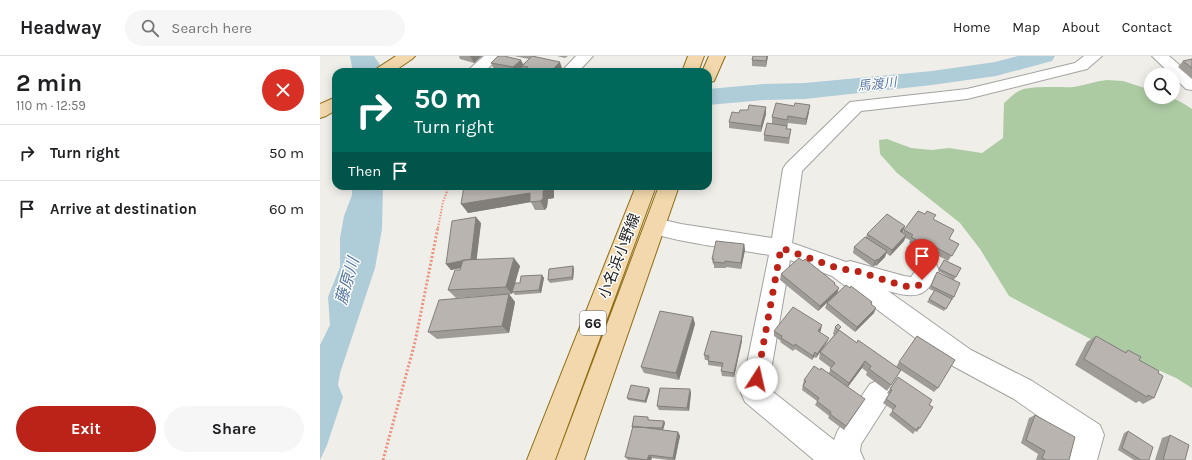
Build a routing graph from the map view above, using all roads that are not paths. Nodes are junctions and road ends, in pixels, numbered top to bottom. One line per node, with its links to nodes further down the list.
1 (407, 56): 9 (main road)
2 (493, 56): 10 (street)
3 (585, 56): 11 (street)
4 (696, 56): 12 (main road)
5 (717, 56): 13 (main road)
6 (1094, 56): 20 (street)
7 (1165, 60): 8 (street); 14 (street)
8 (1192, 62)
9 (388, 68)
10 (479, 68)
11 (573, 68)
12 (692, 68)
13 (712, 68)
14 (1192, 85)
15 (332, 104): 16 (main road)
16 (320, 112)
17 (644, 190): 24 (main road, 小名浜小野線 / 66)
18 (668, 190): 19 (main road, 小名浜小野線 / 66)
19 (655, 226): 20 (street); 25 (main road, 小名浜小野線 / 66)
20 (781, 248): 21 (street); 26 (street)
21 (840, 269): 22 (street); 27 (street)
22 (928, 270)
23 (879, 393): 26 (street)
24 (541, 460)
25 (570, 460)
26 (848, 460)
27 (1083, 460)

